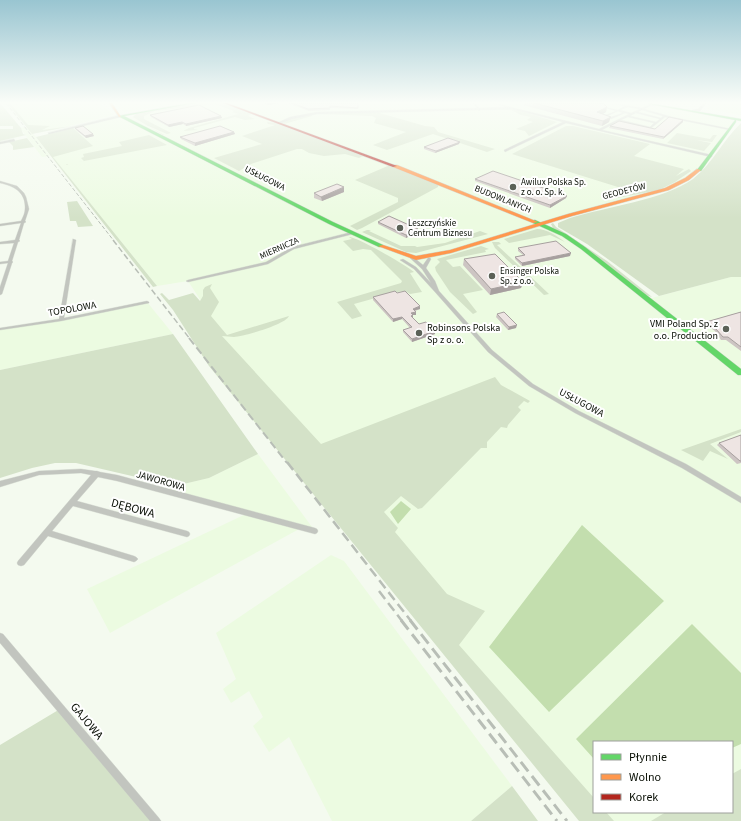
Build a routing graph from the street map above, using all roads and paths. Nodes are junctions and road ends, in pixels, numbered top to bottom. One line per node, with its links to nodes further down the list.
1 (172, 141): 12 (street, USŁUGOWA)
2 (329, 141): 10 (street, BUDOWLANYCH)
3 (525, 141): 6 (street)
4 (648, 141): 7 (street)
5 (721, 141): 7 (street, GEODETÓW)
6 (505, 151)
7 (711, 156): 10 (street, GEODETÓW)
8 (0, 182): 9 (street)
9 (24, 222): 11 (street); 14 (street)
10 (541, 224): 17 (street, GEODETÓW); 31 (street, BUDOWLANYCH)
11 (0, 225)
12 (352, 233): 16 (street, USŁUGOWA); 24 (street, MIERNICZA)
13 (74, 240): 29 (street)
14 (18, 241): 15 (street); 21 (street)
15 (0, 243)
16 (373, 243): 19 (street, USŁUGOWA); 20 (street, USŁUGOWA)
17 (451, 251): 18 (street, GEODETÓW); 20 (street, GEODETÓW)
18 (429, 259): 20 (street, GEODETÓW); 23 (street)
19 (402, 260): 20 (street, GEODETÓW)
20 (416, 261): 23 (street, USŁUGOWA); 26 (street, USŁUGOWA)
21 (11, 262): 22 (street); 25 (street)
22 (0, 263)
23 (424, 268): 26 (street, USŁUGOWA)
24 (188, 281)
25 (2, 286): 27 (street)
26 (437, 291): 34 (street, USŁUGOWA)
27 (0, 294)
28 (147, 302): 29 (street, TOPOLOWA)
29 (61, 320): 30 (street, TOPOLOWA)
30 (0, 329)
31 (741, 373)
32 (98, 473): 33 (street, JAWOROWA); 35 (street); 36 (street, JAWOROWA)
33 (0, 484)
34 (741, 500)
35 (73, 503): 37 (street); 38 (street, DĘBOWA)
36 (315, 531)
37 (48, 533): 39 (street); 40 (street)
38 (187, 534)
39 (134, 559)
40 (21, 563)
41 (0, 636): 42 (street, GAJOWA)
42 (156, 821)

